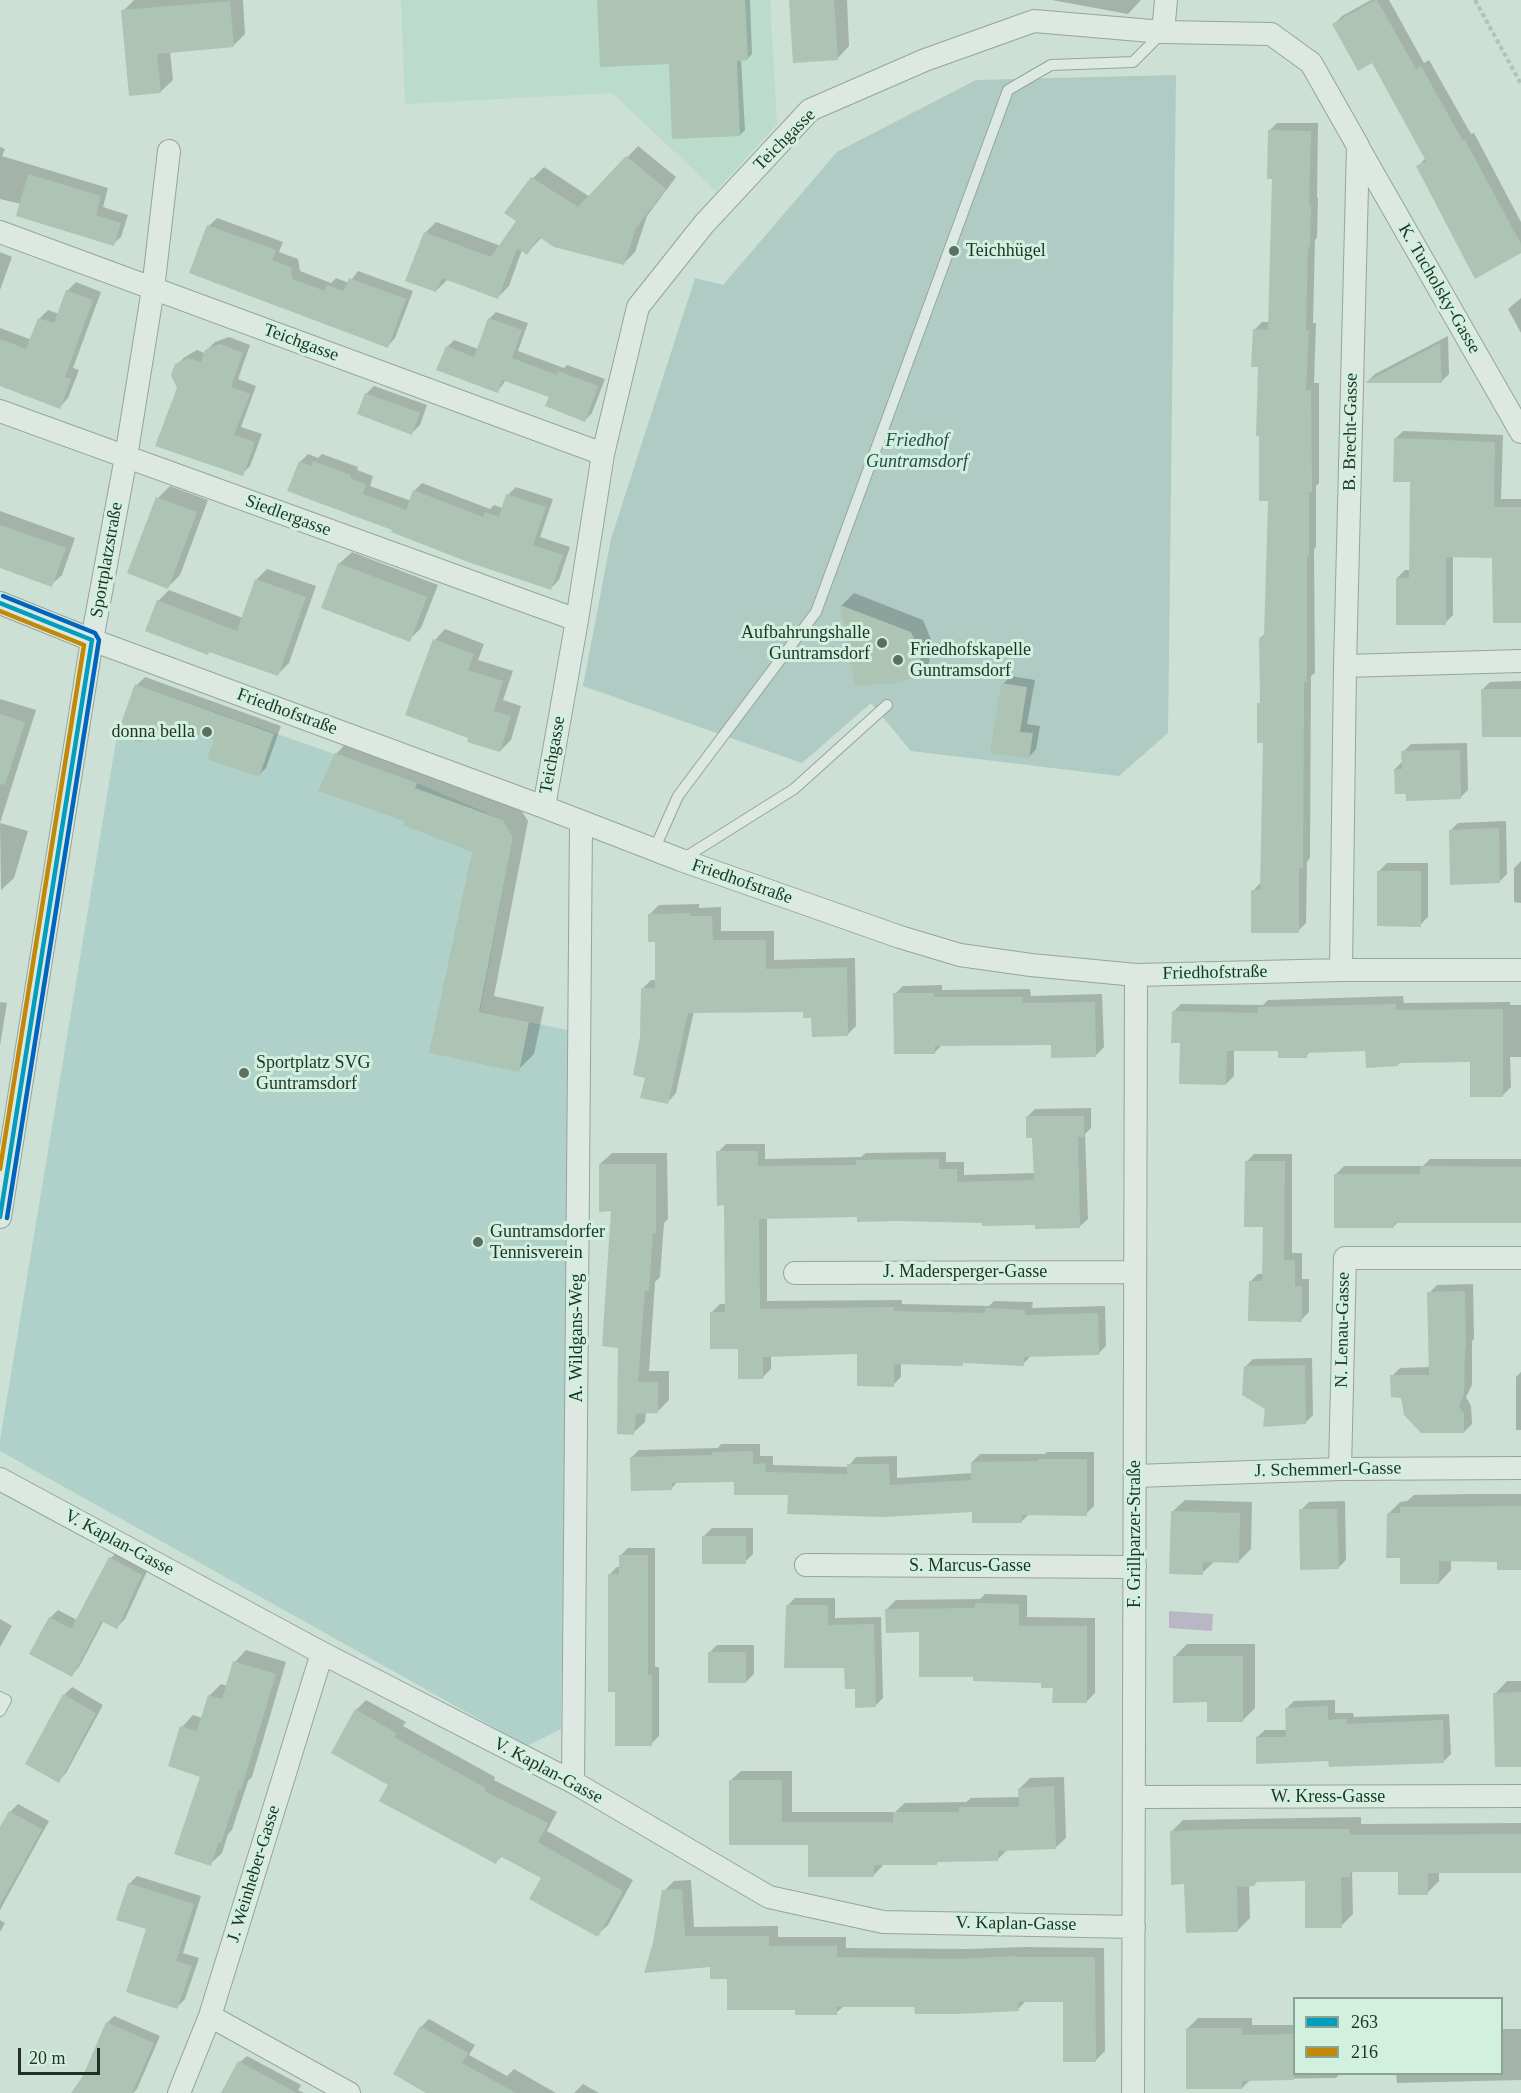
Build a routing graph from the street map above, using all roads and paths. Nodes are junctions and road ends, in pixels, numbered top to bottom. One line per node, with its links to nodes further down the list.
1 (1166, 0): 3 (street)
2 (1475, 0): 4 (path)
3 (1163, 32): 5 (street); 11 (street, Teichgasse); 21 (lane)
4 (1521, 84)
5 (1358, 146): 10 (street, K. Tucholsky-Gasse); 17 (street, B. Brecht-Gasse)
6 (170, 151): 8 (street, Sportplatzstraße)
7 (0, 232): 8 (street, Teichgasse)
8 (153, 289): 11 (street, Teichgasse); 12 (street, Sportplatzstraße)
9 (0, 411): 12 (street, Siedlergasse)
10 (1521, 432)
11 (603, 454): 14 (street, Teichgasse)
12 (126, 457): 14 (street, Siedlergasse); 15 (street, Sportplatzstraße)
13 (0, 603): 15 (street, Friedhofstraße)
14 (577, 620): 19 (street, Teichgasse)
15 (93, 640): 19 (street, Friedhofstraße); 26 (street, Sportplatzstraße)
16 (1521, 661): 17 (street)
17 (1345, 666): 24 (street, B. Brecht-Gasse)
18 (887, 705): 22 (lane)
19 (544, 807): 20 (street, Friedhofstraße)
20 (581, 822): 21 (street, Friedhofstraße); 39 (street, A. Wildgans-Weg)
21 (654, 850): 22 (street, Friedhofstraße)
22 (681, 860): 25 (street, Friedhofstraße)
23 (1521, 969): 24 (street, Friedhofstraße)
24 (1341, 970): 25 (street, Friedhofstraße)
25 (1136, 975): 28 (street, F. Grillparzer-Straße)
26 (0, 1217)
27 (1521, 1258): 31 (street, N. Lenau-Gasse)
28 (1136, 1272): 29 (street, J. Madersperger-Gasse); 32 (street, F. Grillparzer-Straße)
29 (795, 1273)
30 (1521, 1468): 31 (street, J. Schemmerl-Gasse)
31 (1340, 1469): 32 (street, J. Schemmerl-Gasse)
32 (1135, 1476): 35 (street, F. Grillparzer-Straße)
33 (0, 1479): 36 (street, V. Kaplan-Gasse)
34 (806, 1565): 35 (street, S. Marcus-Gasse)
35 (1135, 1567): 41 (street, F. Grillparzer-Straße)
36 (321, 1653): 39 (street, V. Kaplan-Gasse); 43 (street, J. Weinheber-Gasse)
37 (0, 1697): 38 (lane)
38 (0, 1711)
39 (573, 1782): 42 (street, V. Kaplan-Gasse)
40 (1521, 1796): 41 (street, W. Kress-Gasse)
41 (1135, 1797): 42 (street, F. Grillparzer-Straße)
42 (1134, 1927): 46 (street, F. Grillparzer-Straße)
43 (210, 2016): 44 (street, J. Weinheber-Gasse); 45 (street)
44 (179, 2093)
45 (349, 2093)
46 (1133, 2093)

